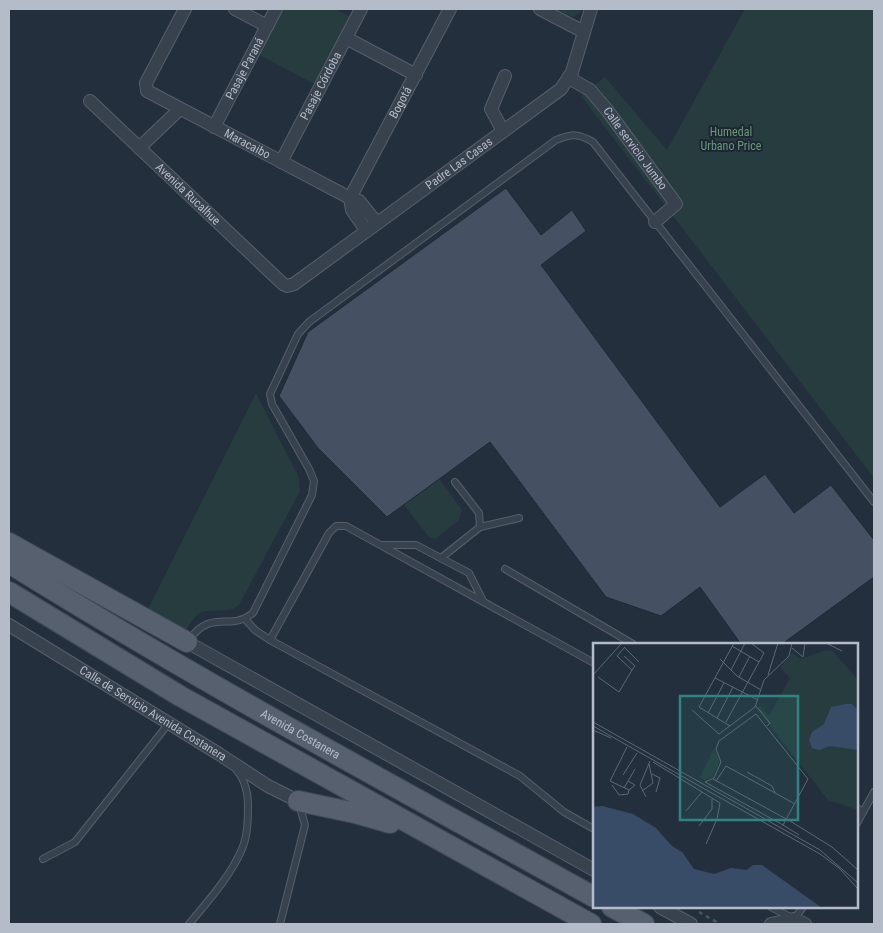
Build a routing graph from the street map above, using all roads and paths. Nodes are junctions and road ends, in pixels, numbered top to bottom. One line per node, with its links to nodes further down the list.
1 (185, 9): 15 (street, Maracaibo)
2 (235, 9): 8 (street)
3 (276, 9): 8 (street, Pasaje Paraná)
4 (361, 9): 10 (street, Pasaje Córdoba)
5 (450, 9): 11 (street, Bogotá)
6 (540, 9): 9 (street)
7 (591, 9): 9 (street, Padre Las Casas)
8 (267, 26): 16 (street, Pasaje Paraná)
9 (584, 32): 13 (street, Padre Las Casas)
10 (346, 38): 11 (street); 19 (street, Pasaje Córdoba)
11 (416, 74): 20 (street, Bogotá)
12 (505, 76): 17 (street)
13 (570, 78): 17 (street, Padre Las Casas); 21 (street, Calle servicio Jumbo)
14 (90, 101): 18 (street, Avenida Rucalhue)
15 (180, 109): 16 (street, Maracaibo); 18 (street)
16 (214, 127): 19 (street, Maracaibo)
17 (503, 131): 22 (street, Padre Las Casas)
18 (139, 148): 24 (street, Avenida Rucalhue)
19 (281, 162): 20 (street, Maracaibo)
20 (350, 198): 22 (street, Maracaibo); 23 (street)
21 (655, 222): 26 (lane); 36 (lane)
22 (377, 223): 23 (street, Padre Las Casas)
23 (366, 230): 24 (street, Padre Las Casas)
24 (287, 286)
25 (455, 482): 28 (lane)
26 (874, 502)
27 (519, 518): 28 (lane)
28 (480, 527): 31 (lane)
29 (9, 543): 39 (main road)
30 (382, 545): 31 (lane); 35 (lane); 38 (lane)
31 (441, 558): 35 (lane)
32 (9, 563): 53 (main road, Avenida Costanera)
33 (505, 569): 40 (lane)
34 (9, 592): 50 (main road, Avenida Costanera)
35 (483, 601): 41 (lane)
36 (245, 619): 38 (lane); 39 (lane)
37 (9, 625): 42 (street, Calle de Servicio Avenida Costanera)
38 (270, 640): 49 (lane)
39 (187, 642): 52 (street)
40 (631, 643)
41 (593, 662)
42 (169, 723): 43 (street, Calle de Servicio Avenida Costanera); 51 (lane)
43 (219, 754): 45 (street, Calle de Servicio Avenida Costanera); 60 (lane)
44 (874, 792): 47 (lane)
45 (298, 801): 50 (main road); 61 (lane)
46 (858, 809): 47 (lane)
47 (863, 812): 48 (lane)
48 (858, 821)
49 (593, 828)
50 (430, 836): 62 (main road, Avenida Costanera)
51 (43, 859)
52 (593, 869)
53 (593, 896)
54 (614, 908): 63 (main road)
55 (662, 908): 64 (street)
56 (773, 908): 59 (lane)
57 (803, 908): 59 (lane)
58 (696, 911): 65 (path)
59 (797, 923): 66 (street)
60 (189, 924)
61 (280, 924)
62 (590, 924)
63 (644, 924)
64 (691, 924)
65 (720, 924)
66 (771, 924)

